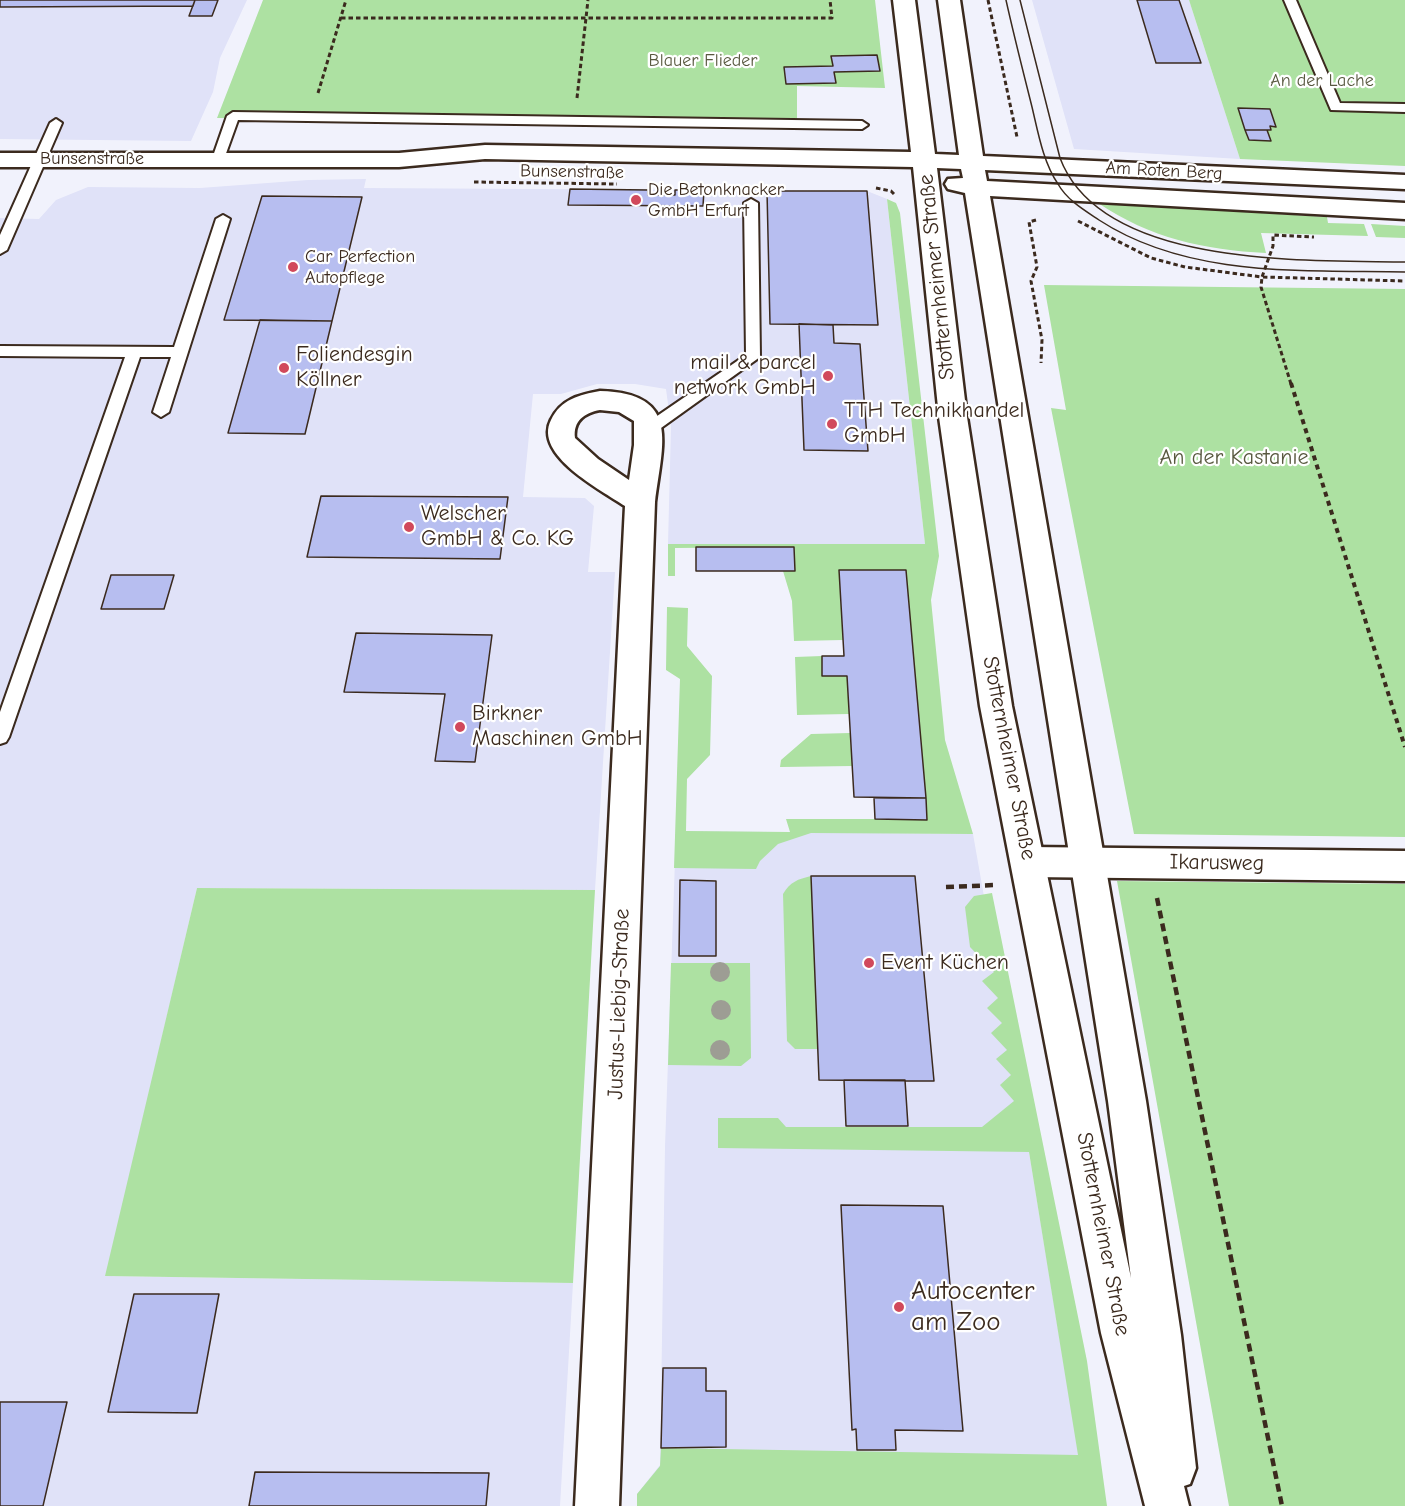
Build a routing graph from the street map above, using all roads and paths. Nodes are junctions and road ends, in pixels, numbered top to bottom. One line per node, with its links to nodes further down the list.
1 (345, 0): 8 (path)
2 (588, 0): 9 (path)
3 (830, 0): 9 (path)
4 (904, 0): 19 (main road, Stotternheimer Straße)
5 (949, 0): 20 (main road, Stotternheimer Straße)
6 (988, 0): 15 (path)
7 (1290, 0): 12 (lane)
8 (341, 18): 9 (path); 10 (path)
9 (586, 18): 11 (path)
10 (315, 103)
11 (576, 106)
12 (1405, 108)
13 (56, 123): 18 (lane)
14 (862, 125): 17 (lane)
15 (1018, 139)
16 (0, 159): 18 (main road, Bunsenstraße)
17 (219, 159): 18 (main road, Bunsenstraße); 19 (main road, Bunsenstraße)
18 (39, 160): 27 (lane)
19 (925, 170): 20 (main road, Am Roten Berg); 41 (main road, Stotternheimer Straße)
20 (974, 175): 21 (main road, Am Roten Berg); 23 (main road, Am Roten Berg); 38 (main road, Stotternheimer Straße)
21 (1405, 182)
22 (751, 203): 34 (lane)
23 (1405, 212)
24 (1068, 217): 28 (path)
25 (223, 219): 32 (lane)
26 (1317, 237): 28 (path)
27 (0, 250)
28 (1262, 277): 29 (path); 37 (path)
29 (1405, 282)
30 (0, 351): 31 (lane)
31 (134, 352): 32 (lane); 36 (lane)
32 (180, 352): 33 (lane)
33 (161, 412)
34 (649, 429): 35 (main road, Justus-Liebig-Straße); 35 (main road)
35 (640, 502): 43 (main road, Justus-Liebig-Straße)
36 (0, 737)
37 (1405, 747)
38 (1088, 862): 39 (main road, Ikarusweg); 41 (main road, Ikarusweg); 45 (main road, Stotternheimer Straße)
39 (1137, 862): 40 (main road, Ikarusweg); 46 (path)
40 (1405, 866)
41 (1016, 873): 42 (path); 44 (main road, Stotternheimer Straße)
42 (946, 887)
43 (597, 1506)
44 (1167, 1506)
45 (1178, 1506)
46 (1282, 1506)

